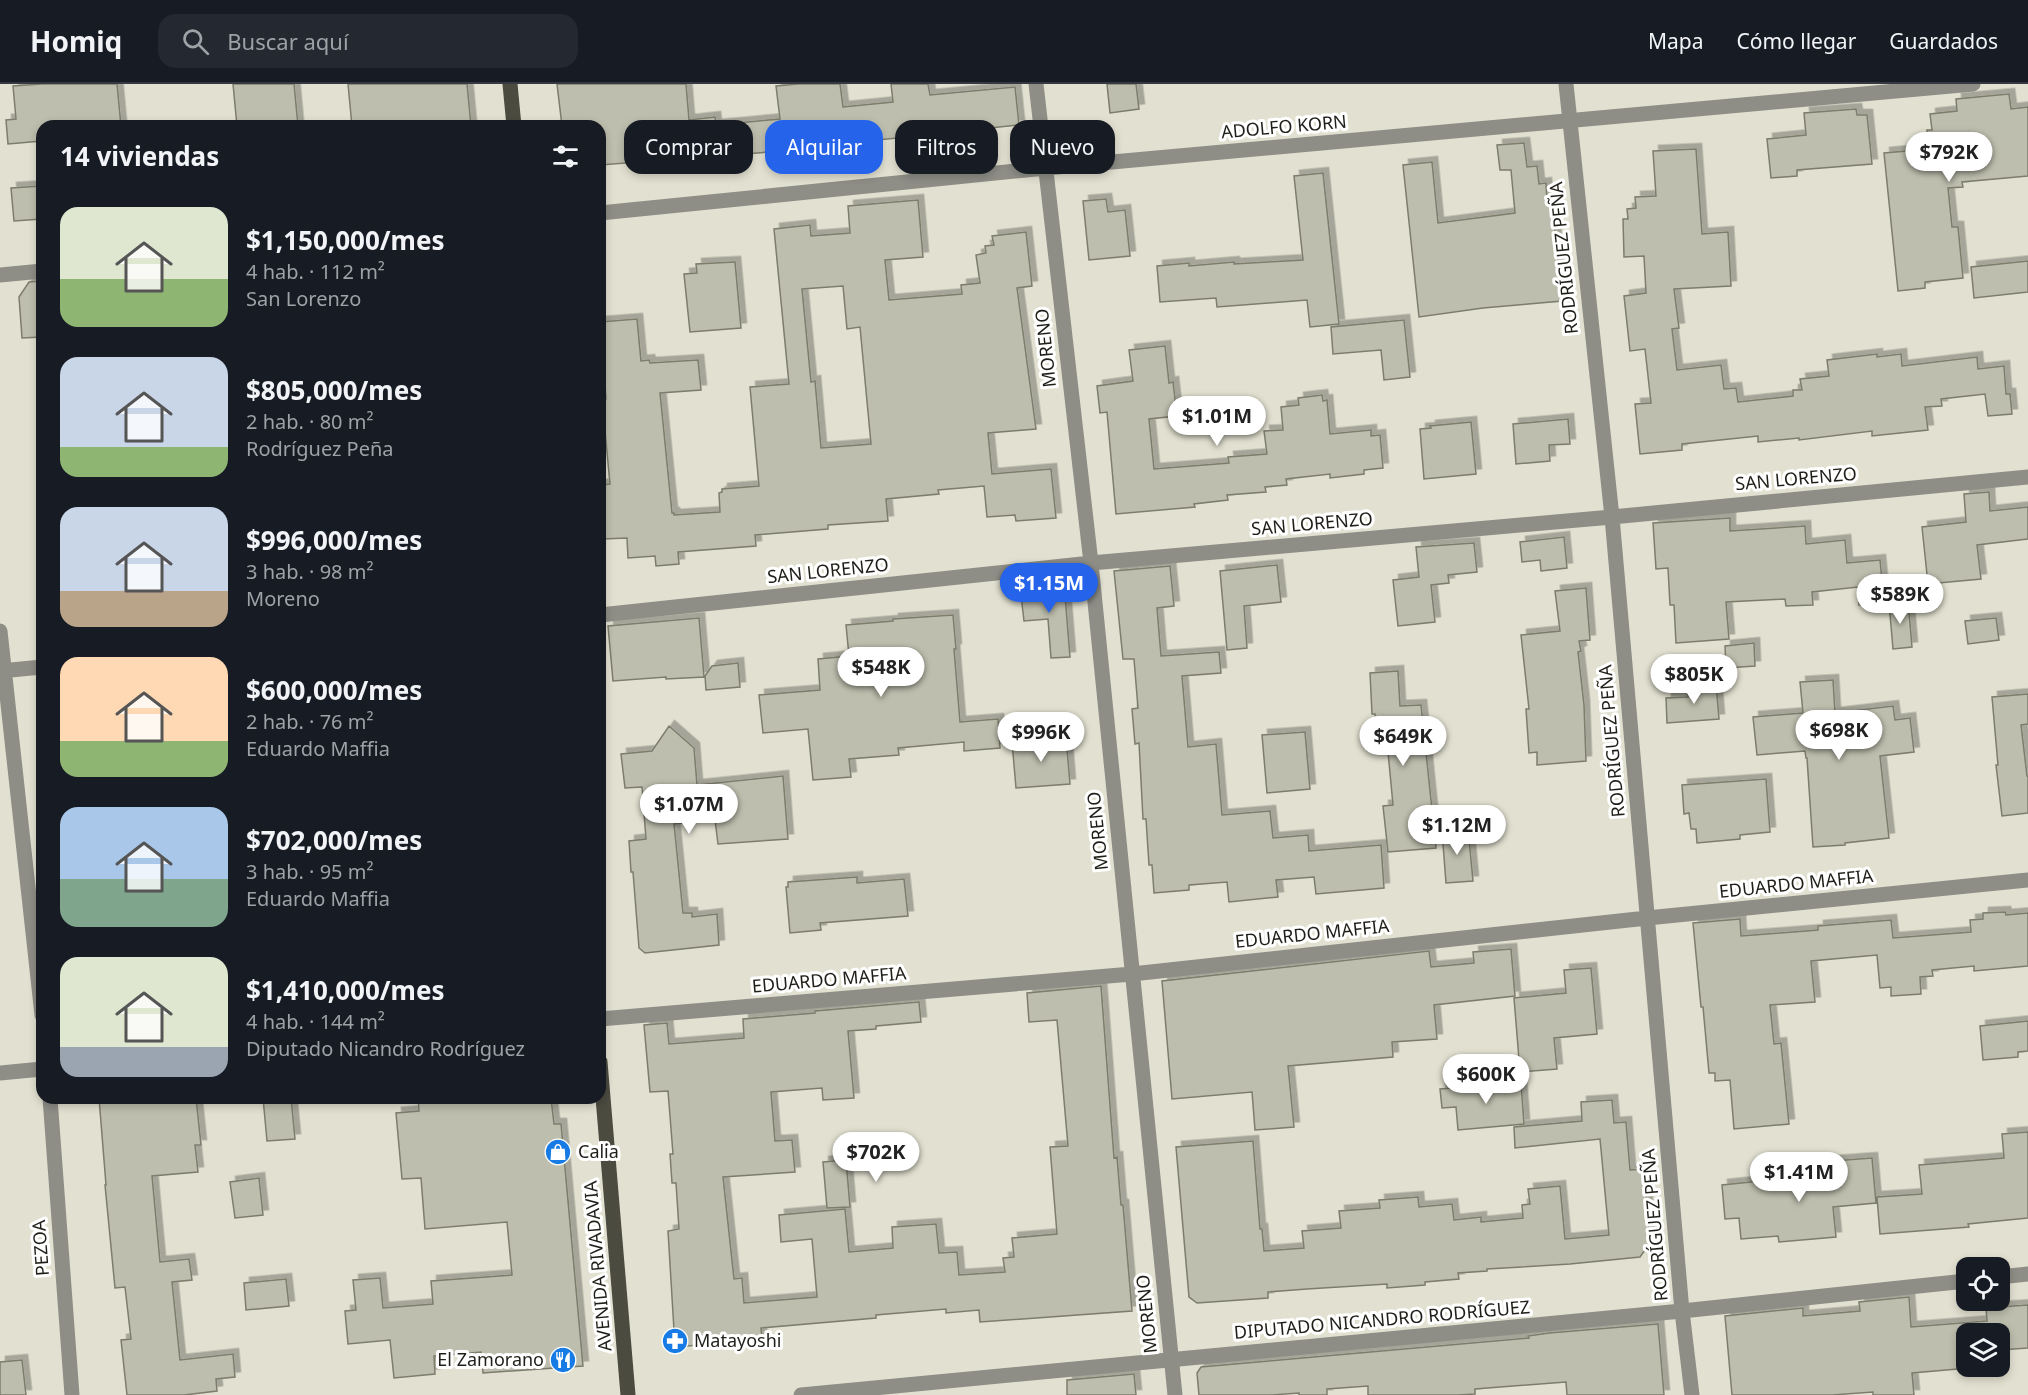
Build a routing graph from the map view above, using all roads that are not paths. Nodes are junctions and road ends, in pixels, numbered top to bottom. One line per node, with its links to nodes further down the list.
1 (510, 84): 5 (main road)
2 (1036, 84): 6 (street, MORENO)
3 (1566, 84): 7 (street, RODRÍGUEZ PEÑA)
4 (1972, 84): 7 (street, ADOLFO KORN)
5 (513, 120)
6 (1040, 120)
7 (1569, 120): 8 (street, ADOLFO KORN); 15 (street, RODRÍGUEZ PEÑA)
8 (1115, 162)
9 (1010, 172): 11 (street, ADOLFO KORN)
10 (1047, 174): 16 (street, MORENO)
11 (606, 212)
12 (36, 272): 13 (street)
13 (0, 275)
14 (2028, 477): 15 (street, SAN LORENZO)
15 (1612, 517): 16 (street, SAN LORENZO); 22 (street, RODRÍGUEZ PEÑA)
16 (1090, 563): 17 (street, SAN LORENZO); 24 (street, MORENO)
17 (606, 614)
18 (0, 631): 20 (street)
19 (36, 667): 20 (street)
20 (2, 670): 23 (street)
21 (2028, 880): 22 (street, EDUARDO MAFFIA)
22 (1647, 918): 24 (street, EDUARDO MAFFIA); 33 (street, RODRÍGUEZ PEÑA)
23 (36, 963)
24 (1132, 974): 25 (street, EDUARDO MAFFIA); 34 (street, MORENO)
25 (606, 1018)
26 (36, 1070): 27 (street)
27 (0, 1073)
28 (50, 1104): 35 (street, PEZOA)
29 (604, 1104): 36 (main road, AVENIDA RIVADAVIA)
30 (2028, 1274): 31 (street)
31 (2010, 1276)
32 (1956, 1282): 33 (street, DIPUTADO NICANDRO RODRÍGUEZ)
33 (1682, 1311): 34 (street, DIPUTADO NICANDRO RODRÍGUEZ); 39 (street, RODRÍGUEZ PEÑA)
34 (1171, 1360): 37 (street, DIPUTADO NICANDRO RODRÍGUEZ); 38 (street, MORENO)
35 (72, 1395)
36 (628, 1395)
37 (801, 1395)
38 (1175, 1395)
39 (1692, 1395)

